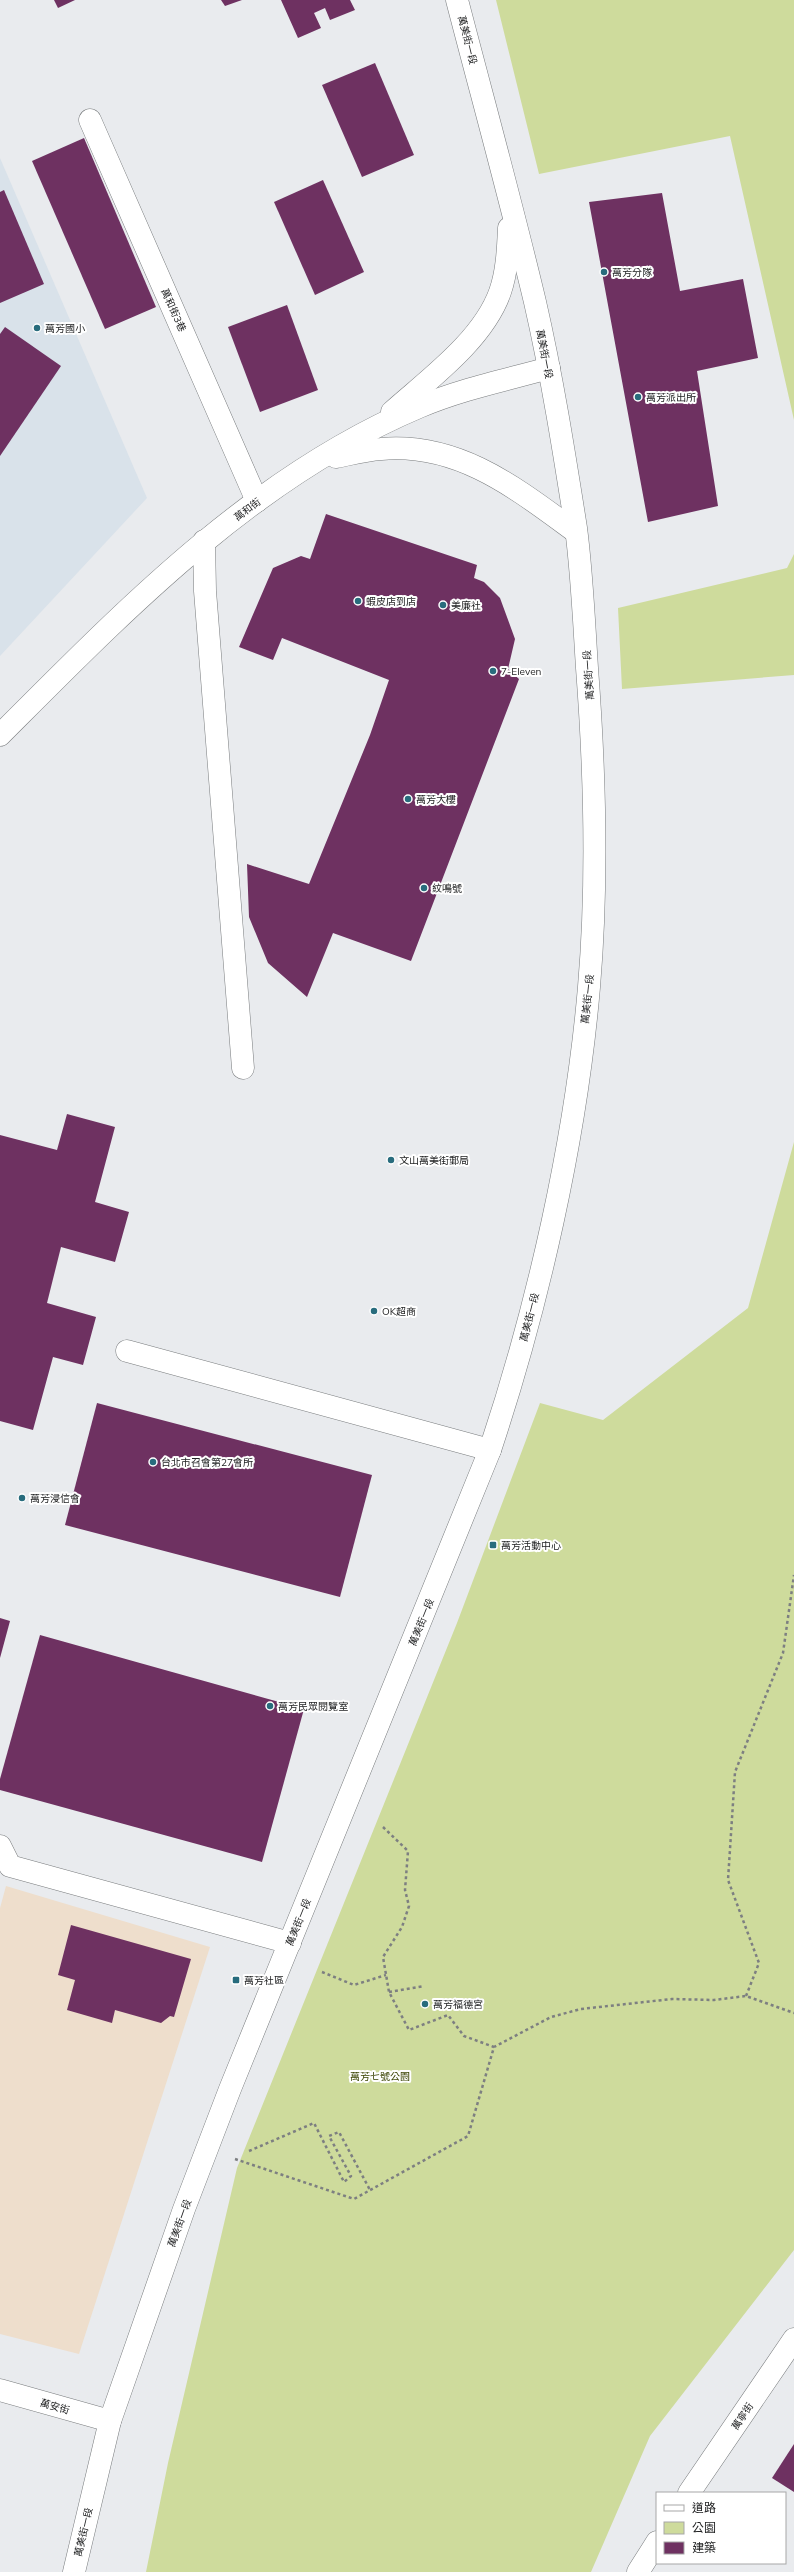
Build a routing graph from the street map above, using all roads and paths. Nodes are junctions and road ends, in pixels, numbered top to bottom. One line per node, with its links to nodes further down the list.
1 (457, 0): 3 (street, 萬美街一段)
2 (90, 120): 7 (street, 萬和街3巷)
3 (510, 207): 4 (street, 萬美街一段); 5 (street)
4 (549, 368): 5 (street, 萬和街); 8 (street, 萬美街一段)
5 (372, 430): 6 (street, 萬和街)
6 (319, 460): 7 (street, 萬和街); 8 (street)
7 (257, 501): 9 (street, 萬和街)
8 (576, 532): 13 (street, 萬美街一段)
9 (204, 541): 10 (street, 萬和街); 11 (street)
10 (0, 735)
11 (242, 1068)
12 (127, 1350): 13 (street)
13 (490, 1450): 17 (street, 萬美街一段)
14 (794, 1575): 22 (path)
15 (383, 1827): 19 (path)
16 (0, 1846): 17 (street)
17 (290, 1943): 30 (street, 萬美街一段)
18 (322, 1972): 19 (path)
19 (386, 1975): 21 (path)
20 (424, 1986): 21 (path)
21 (389, 1992): 24 (path)
22 (746, 1996): 23 (path); 24 (path)
23 (794, 2014)
24 (494, 2047): 27 (path)
25 (249, 2151): 27 (path)
26 (234, 2159): 27 (path)
27 (370, 2190)
28 (794, 2339): 31 (street, 萬寧街)
29 (0, 2390): 30 (street, 萬安街)
30 (110, 2421): 33 (street, 萬美街一段)
31 (691, 2492)
32 (656, 2544): 34 (street)
33 (74, 2572)
34 (638, 2572)

